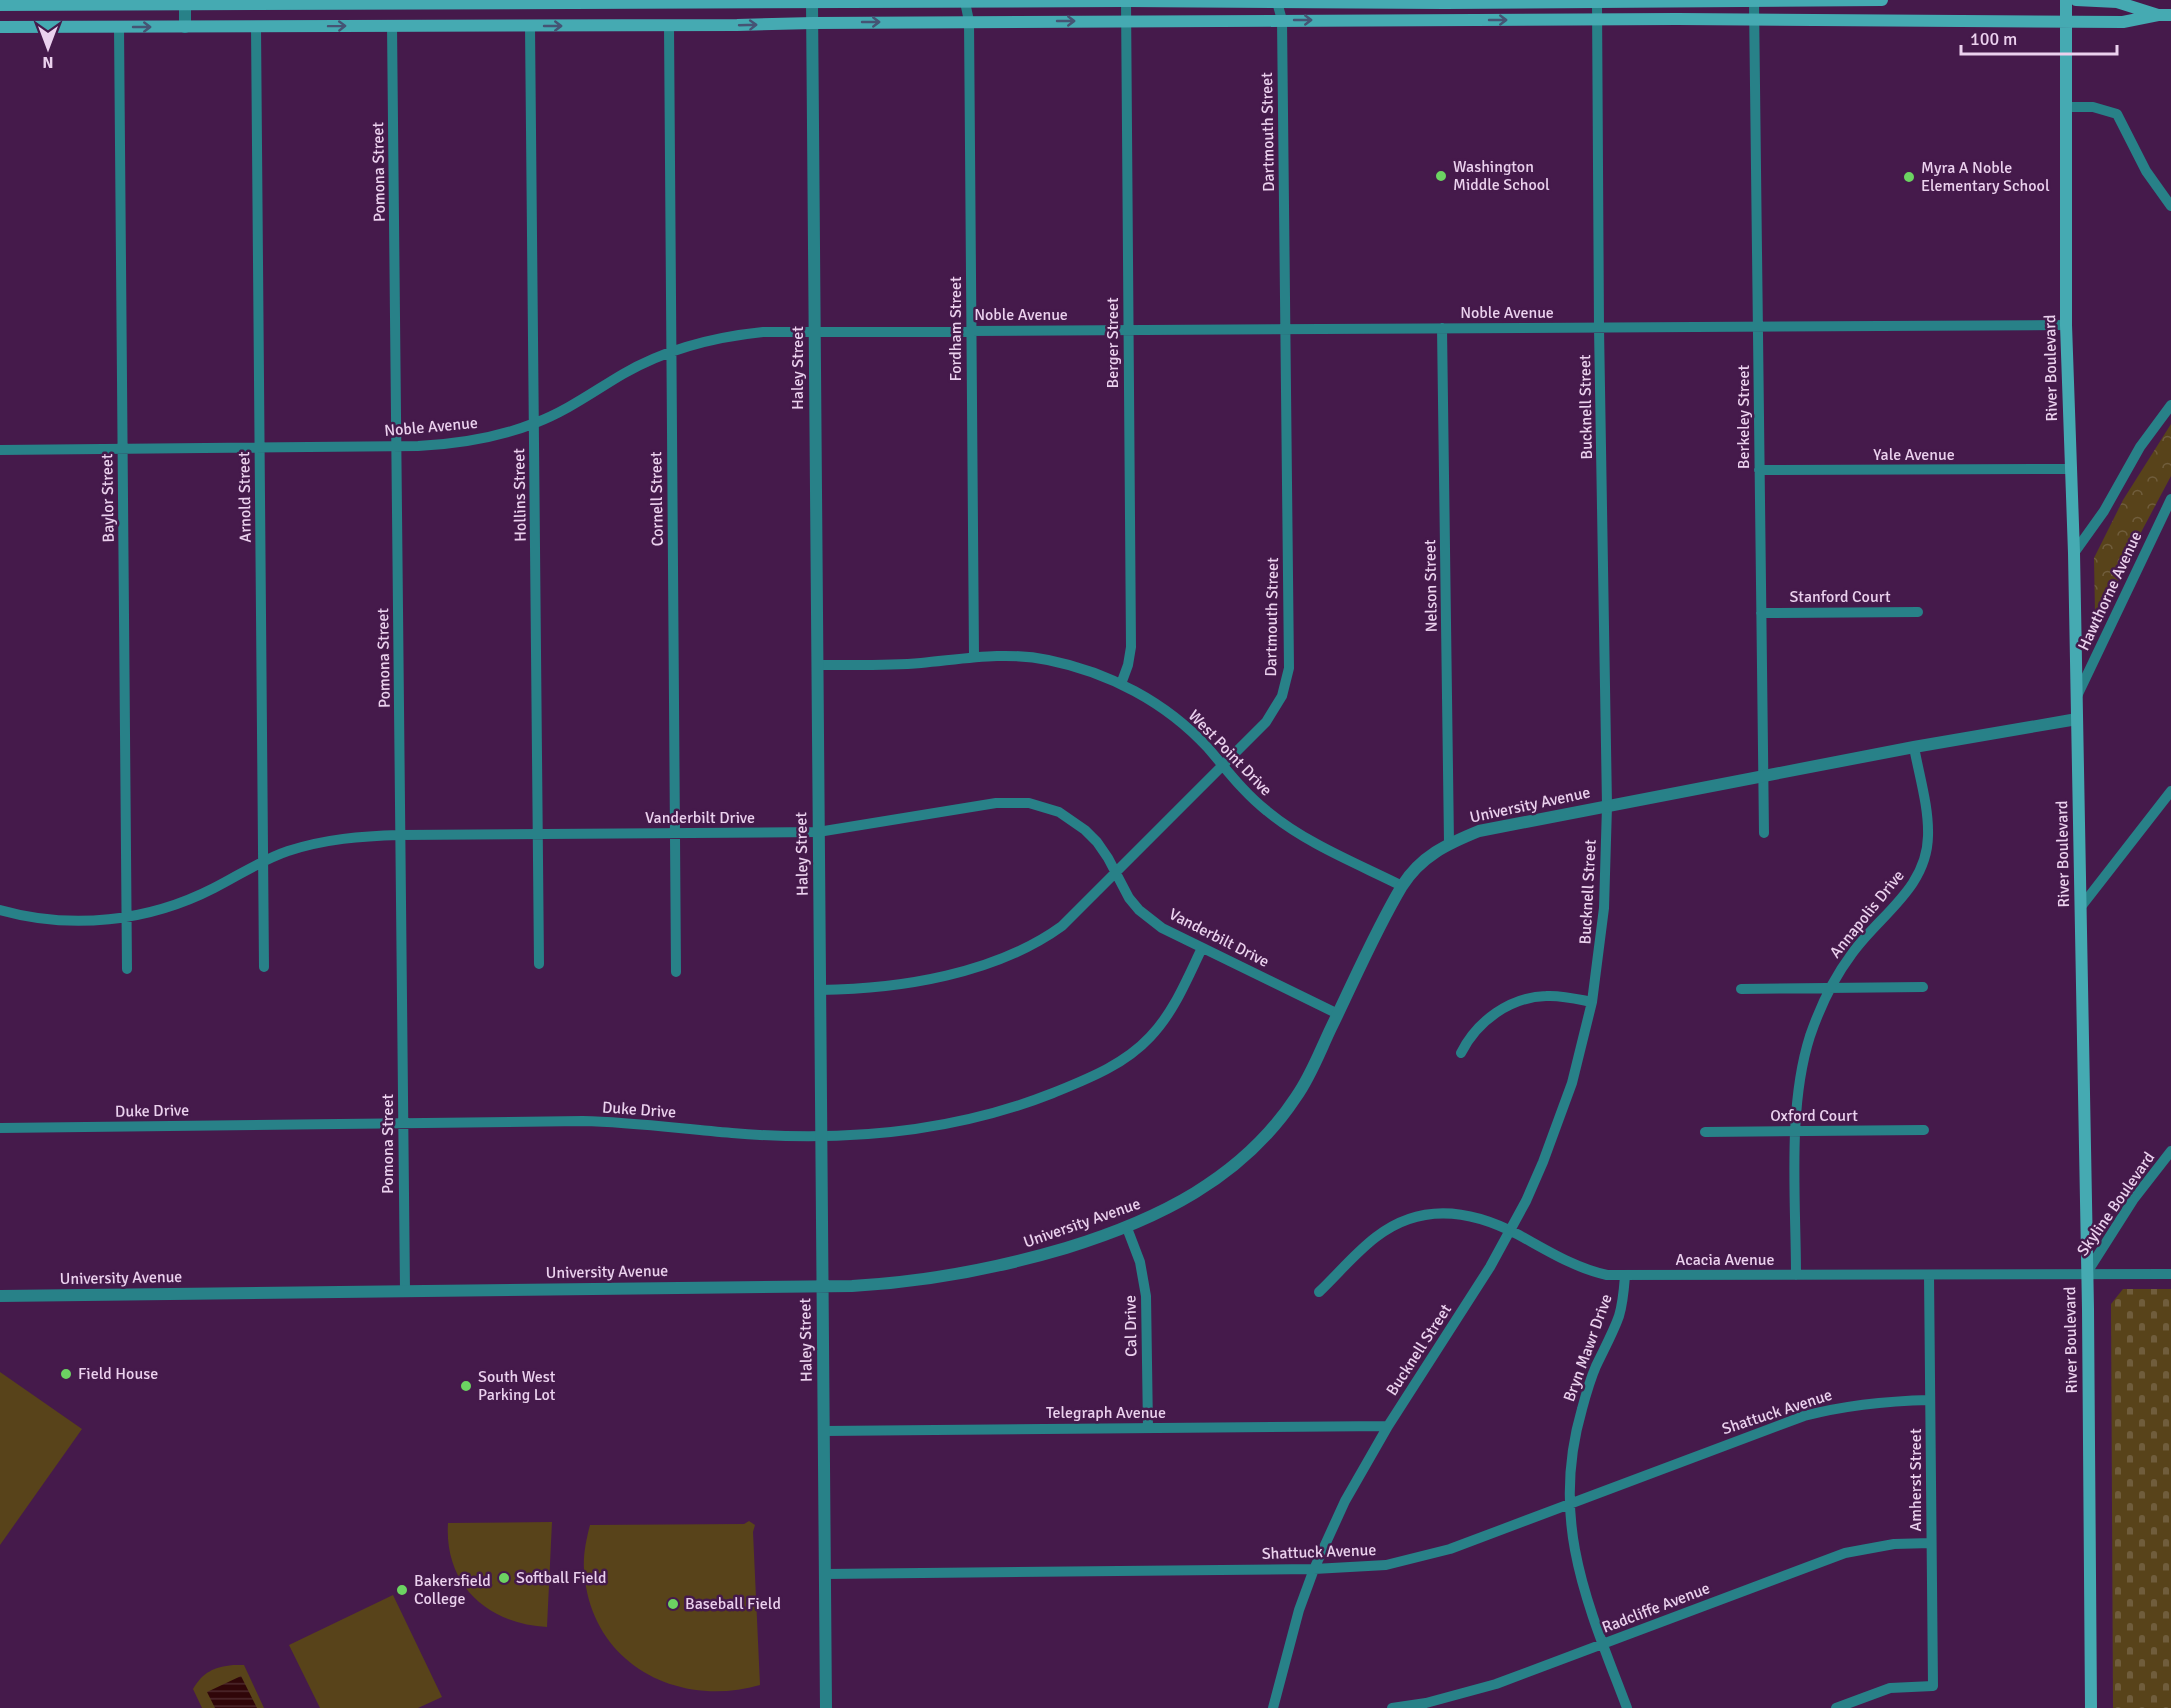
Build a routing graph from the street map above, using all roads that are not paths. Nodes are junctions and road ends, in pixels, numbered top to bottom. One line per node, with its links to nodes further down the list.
1 (1882, 0): 11 (main road)
2 (2066, 0): 23 (main road, River Boulevard)
3 (2076, 0): 16 (main road)
4 (1126, 1): 8 (main road); 9 (main road); 22 (street, Berger Street)
5 (1445, 1): 9 (main road); 10 (main road); 19 (street)
6 (184, 2): 14 (main road); 15 (main road); 30 (street)
7 (812, 2): 8 (main road); 13 (main road); 24 (street, Haley Street)
8 (965, 2): 21 (street, Fordham Street)
9 (1276, 2): 18 (street, Dartmouth Street)
10 (1597, 2): 11 (main road); 20 (street, Bucknell Street)
11 (1754, 2): 17 (street, Berkeley Street)
12 (531, 3): 13 (main road); 14 (main road); 26 (main road)
13 (667, 3): 27 (main road)
14 (389, 4): 25 (main road)
15 (0, 5)
16 (2165, 15): 23 (main road)
17 (1755, 19): 20 (main road); 23 (main road); 35 (street, Berkeley Street)
18 (1282, 20): 19 (main road, one-way to 19); 22 (main road); 38 (street, Dartmouth Street)
19 (1445, 20): 20 (main road, one-way to 20)
20 (1597, 20): 37 (street, Bucknell Street)
21 (969, 21): 22 (main road, one-way to 22); 24 (main road, one-way to 21); 41 (street, Fordham Street)
22 (1127, 21): 39 (street, Berger Street)
23 (2067, 21): 32 (main road, River Boulevard)
24 (813, 23): 27 (main road, one-way to 24); 40 (street, Haley Street)
25 (392, 25): 26 (main road); 31 (main road, one-way to 25); 45 (street, Pomona Street)
26 (531, 26): 27 (main road, one-way to 27); 44 (street, Hollins Street)
27 (669, 26): 42 (street, Cornell Street)
28 (0, 27): 29 (main road)
29 (119, 27): 30 (main road, one-way to 30); 47 (street, Baylor Street)
30 (185, 27): 31 (main road)
31 (256, 27): 46 (street, Arnold Street)
32 (2066, 107): 33 (street); 34 (main road, River Boulevard)
33 (2171, 206)
34 (2066, 325): 35 (street, Noble Avenue); 50 (main road, River Boulevard)
35 (1760, 326): 37 (street, Noble Avenue); 49 (street, Berkeley Street)
36 (1442, 328): 37 (street, Noble Avenue); 38 (street, Noble Avenue); 70 (street, Nelson Street)
37 (1599, 328): 64 (street, Bucknell Street)
38 (1285, 329): 39 (street, Noble Avenue); 61 (street, Dartmouth Street)
39 (1128, 330): 41 (street, Noble Avenue); 57 (street, Berger Street)
40 (814, 331): 41 (street, Noble Avenue); 42 (street, Noble Avenue); 56 (street, Haley Street)
41 (971, 331): 55 (street, Fordham Street)
42 (670, 352): 44 (street, Noble Avenue); 66 (street, Cornell Street)
43 (2171, 405): 52 (street)
44 (534, 424): 45 (street, Noble Avenue); 68 (street, Hollins Street)
45 (397, 446): 46 (street, Noble Avenue); 69 (street, Pomona Street)
46 (260, 448): 47 (street, Noble Avenue); 71 (street, Arnold Street)
47 (123, 449): 48 (street, Noble Avenue); 76 (street, Baylor Street)
48 (0, 450)
49 (1759, 470): 50 (street, Yale Avenue); 54 (street, Berkeley Street)
50 (2070, 470): 52 (main road, River Boulevard)
51 (2171, 499): 58 (street, Hawthorne Avenue)
52 (2074, 553): 58 (main road, River Boulevard)
53 (1918, 612): 54 (street, Stanford Court)
54 (1761, 613): 62 (street, Berkeley Street)
55 (974, 656): 56 (street, West Point Drive); 57 (street, West Point Drive)
56 (817, 665): 65 (street, Haley Street)
57 (1121, 684): 61 (street, West Point Drive)
58 (2076, 697): 59 (main road, River Boulevard)
59 (2077, 719): 60 (street, University Avenue); 74 (main road, River Boulevard)
60 (1914, 747): 62 (street, University Avenue); 83 (street, Annapolis Drive)
61 (1223, 766): 72 (street, Dartmouth Street); 73 (street, West Point Drive)
62 (1763, 776): 64 (street, University Avenue); 67 (street, Berkeley Street)
63 (2171, 791): 74 (street)
64 (1607, 806): 70 (street, University Avenue); 86 (street, Bucknell Street)
65 (818, 832): 66 (street, Vanderbilt Drive); 72 (street, Vanderbilt Drive); 85 (street, Haley Street)
66 (675, 833): 68 (street, Vanderbilt Drive); 81 (street, Cornell Street)
67 (1764, 833)
68 (538, 834): 69 (street, Vanderbilt Drive); 78 (street, Hollins Street)
69 (400, 835): 71 (street, Vanderbilt Drive); 89 (street, Pomona Street)
70 (1449, 843): 73 (street, University Avenue)
71 (264, 861): 76 (street, Vanderbilt Drive); 79 (street, Arnold Street)
72 (1115, 873): 77 (street, Vanderbilt Drive); 85 (street, Dartmouth Street)
73 (1402, 886): 87 (street, University Avenue)
74 (2080, 908): 98 (main road, River Boulevard)
75 (0, 910): 76 (street, Vanderbilt Drive)
76 (127, 917): 80 (street, Baylor Street)
77 (1202, 948): 87 (street, Vanderbilt Drive); 94 (street, Duke Drive)
78 (539, 964)
79 (264, 967)
80 (127, 969)
81 (676, 972)
82 (1923, 987): 83 (street)
83 (1830, 988): 84 (street); 92 (street, Annapolis Drive)
84 (1741, 989)
85 (820, 990): 94 (street, Haley Street)
86 (1592, 1002): 88 (street); 97 (street, Bucknell Street)
87 (1338, 1014): 96 (street, University Avenue)
88 (1461, 1053)
89 (403, 1123): 90 (street, Duke Drive); 94 (street, Duke Drive); 104 (street, Pomona Street)
90 (0, 1128)
91 (1924, 1130): 92 (street, Oxford Court)
92 (1795, 1131): 93 (street, Oxford Court); 100 (street, Annapolis Drive)
93 (1705, 1132)
94 (821, 1135): 103 (street, Haley Street)
95 (2171, 1151): 98 (street, Skyline Boulevard)
96 (1127, 1228): 103 (street, University Avenue); 109 (street, Cal Drive)
97 (1510, 1231): 102 (street, Acacia Avenue); 105 (street, Acacia Avenue); 108 (street, Bucknell Street)
98 (2086, 1274): 99 (street, Acacia Avenue); 101 (street, Acacia Avenue); 121 (main road, River Boulevard)
99 (2171, 1274)
100 (1796, 1275): 101 (street, Acacia Avenue); 102 (street, Acacia Avenue)
101 (1929, 1275): 107 (street, Amherst Street)
102 (1625, 1276): 111 (street, Bryn Mawr Drive)
103 (822, 1286): 104 (street, University Avenue); 110 (street, Haley Street)
104 (405, 1291): 106 (street, University Avenue)
105 (1319, 1292)
106 (0, 1296)
107 (1930, 1400): 111 (street, Shattuck Avenue); 112 (street, Amherst Street)
108 (1388, 1426): 109 (street, Telegraph Avenue); 113 (street, Bucknell Street)
109 (1148, 1428): 110 (street, Telegraph Avenue)
110 (824, 1431): 114 (street, Haley Street)
111 (1570, 1503): 113 (street, Shattuck Avenue); 115 (street, Bryn Mawr Drive)
112 (1932, 1543): 115 (street, Radcliffe Avenue); 120 (street, Amherst Street)
113 (1314, 1569): 114 (street, Shattuck Avenue); 117 (street, Bucknell Street)
114 (825, 1574): 116 (street, Haley Street)
115 (1603, 1644): 118 (street, Radcliffe Avenue); 119 (street, Bryn Mawr Drive)
116 (826, 1708)
117 (1273, 1708)
118 (1392, 1708)
119 (1627, 1708)
120 (1836, 1708)
121 (2091, 1708)

